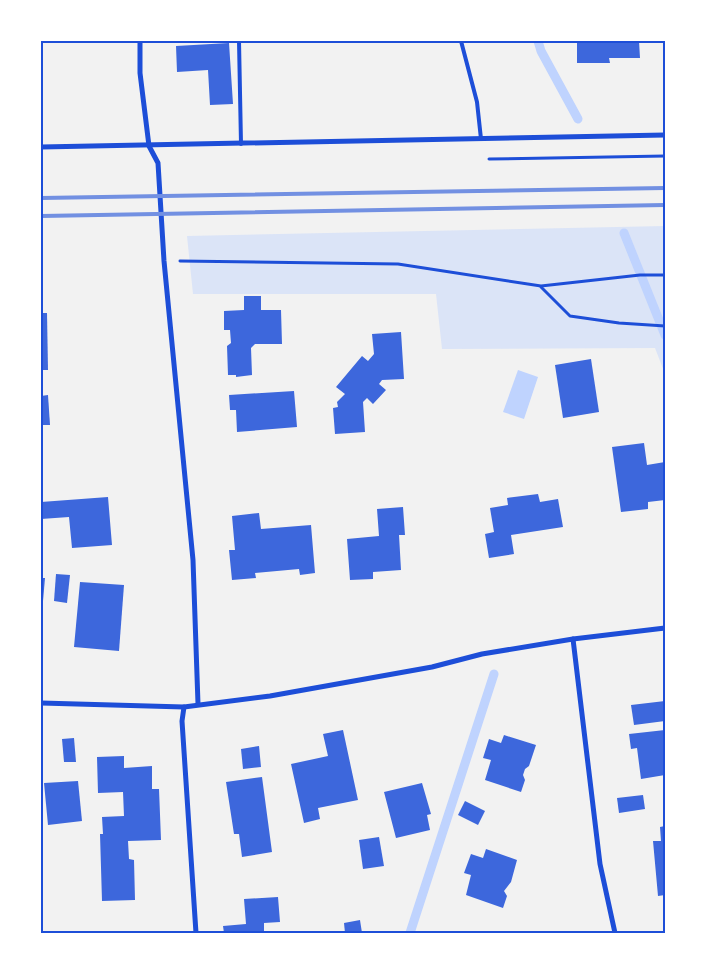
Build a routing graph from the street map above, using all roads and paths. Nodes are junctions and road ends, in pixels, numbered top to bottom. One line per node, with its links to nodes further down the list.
1 (140, 41): 7 (street)
2 (239, 41): 6 (lane)
3 (461, 41): 5 (lane)
4 (665, 136): 5 (street)
5 (481, 139): 6 (street)
6 (241, 144): 7 (street)
7 (149, 146): 8 (street); 9 (street)
8 (41, 148)
9 (164, 261): 11 (path); 16 (street)
10 (665, 275): 11 (path)
11 (541, 286): 12 (path)
12 (665, 326)
13 (665, 628): 14 (street)
14 (573, 639): 16 (street); 19 (street)
15 (41, 703): 17 (street)
16 (198, 704): 17 (street)
17 (184, 707): 18 (street)
18 (196, 933)
19 (616, 933)

